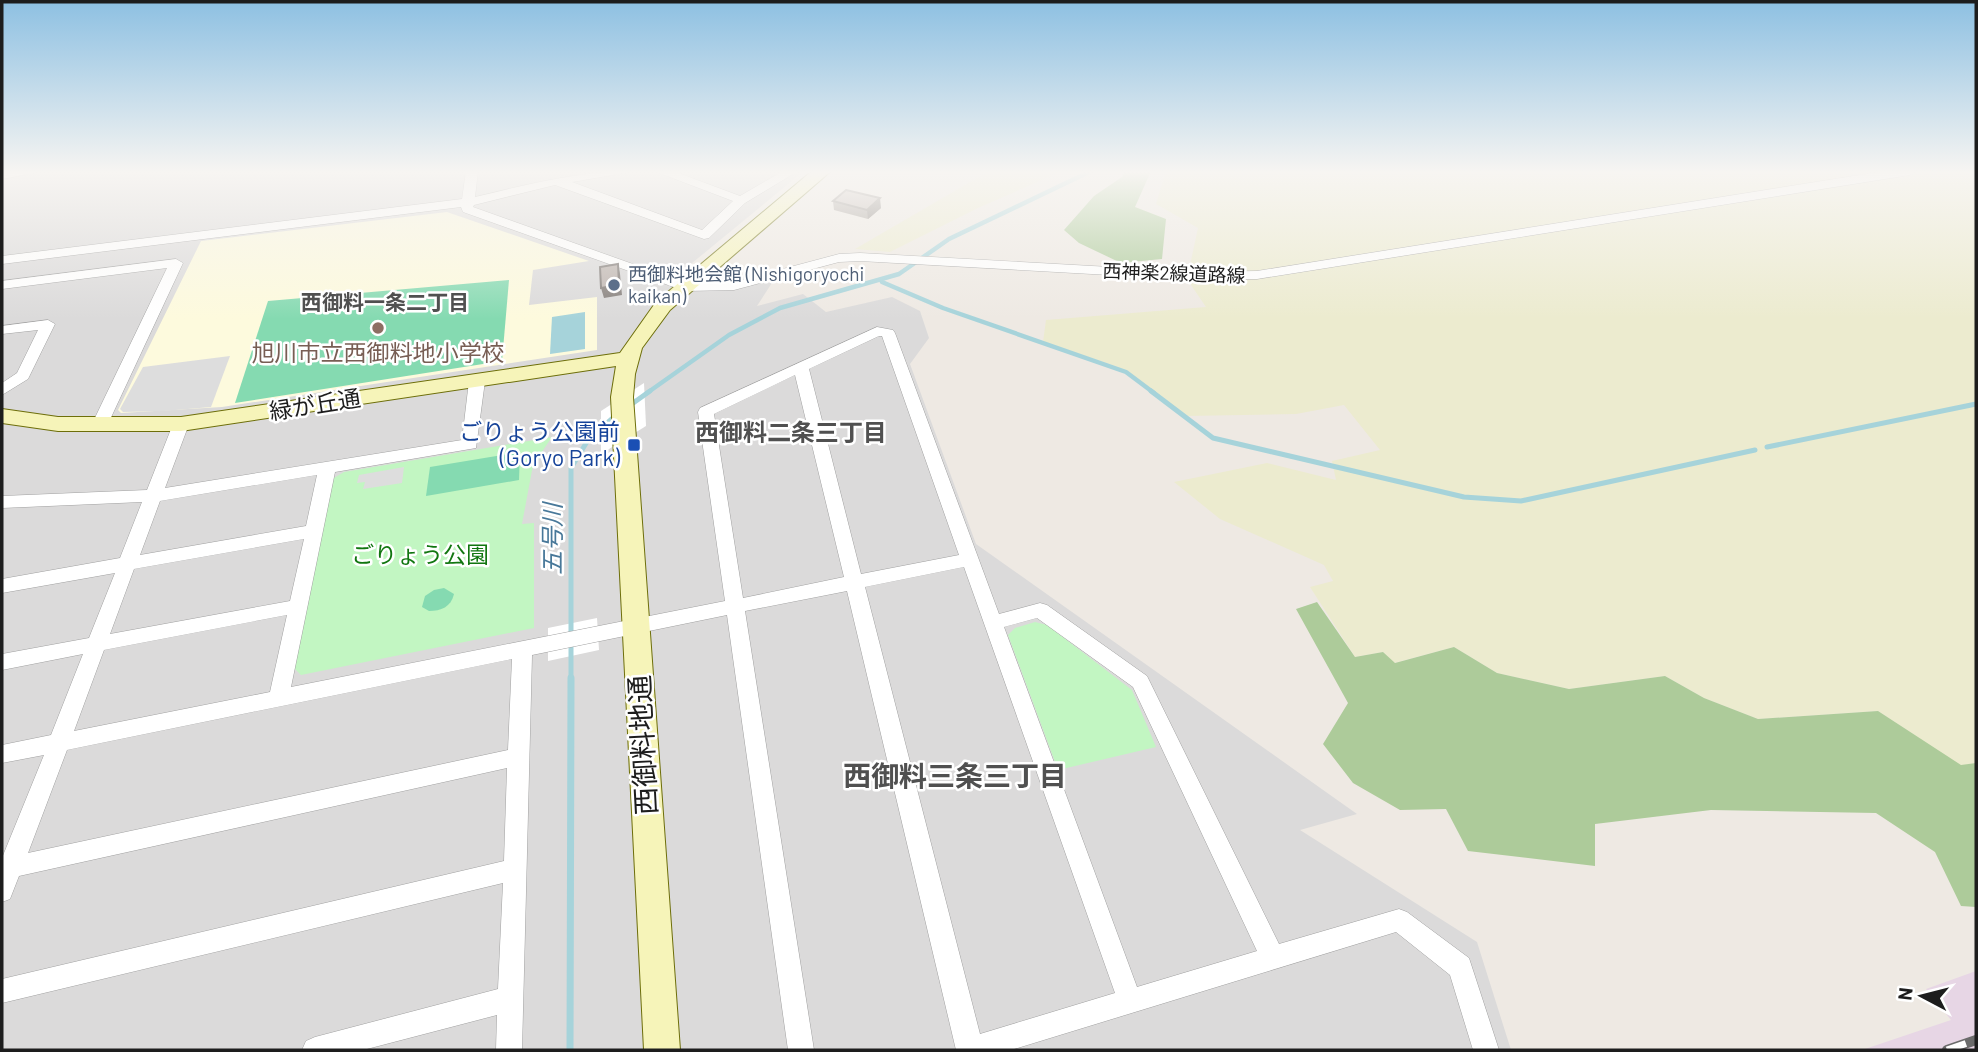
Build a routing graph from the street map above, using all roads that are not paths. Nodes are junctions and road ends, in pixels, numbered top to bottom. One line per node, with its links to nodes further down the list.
1 (323, 220): 7 (street)
2 (498, 220): 9 (street)
3 (661, 220): 4 (street)
4 (720, 220)
5 (765, 220): 9 (street)
6 (1605, 220): 9 (street, 西神楽2線道路線)
7 (2, 260)
8 (2, 285): 17 (street)
9 (685, 287): 11 (street)
10 (2, 330): 14 (street)
11 (628, 358): 13 (street, 緑が丘通); 29 (street, 西御料地通)
12 (800, 368): 22 (street); 24 (street); 27 (street)
13 (477, 381): 16 (street, 緑が丘通); 18 (street)
14 (2, 390)
15 (2, 416): 17 (street, 緑が丘通)
16 (181, 424): 17 (street, 緑が丘通); 19 (street)
17 (99, 426)
18 (327, 469): 19 (street); 21 (street)
19 (154, 496): 20 (street); 23 (street)
20 (2, 502)
21 (314, 531): 23 (street); 26 (street)
22 (970, 559): 24 (street); 28 (street)
23 (128, 564): 25 (street); 30 (street)
24 (854, 583): 27 (street); 48 (street)
25 (2, 586)
26 (299, 606): 30 (street); 33 (street)
27 (735, 607): 29 (street); 47 (street)
28 (993, 623): 40 (street); 43 (street)
29 (636, 627): 31 (street); 46 (street, 西御料地通)
30 (98, 644): 32 (street); 34 (street)
31 (522, 650): 33 (street); 36 (street)
32 (2, 662)
33 (279, 699): 34 (street)
34 (60, 743): 35 (street); 37 (street)
35 (2, 754)
36 (518, 757): 37 (street); 38 (street)
37 (6, 869): 39 (street)
38 (515, 869): 41 (street); 42 (street)
39 (2, 891)
40 (1273, 958): 43 (street); 49 (street)
41 (2, 991)
42 (510, 999): 44 (street); 45 (street)
43 (1130, 1002): 48 (street)
44 (315, 1050)
45 (509, 1050)
46 (662, 1050)
47 (801, 1050)
48 (970, 1050)
49 (1486, 1050)

